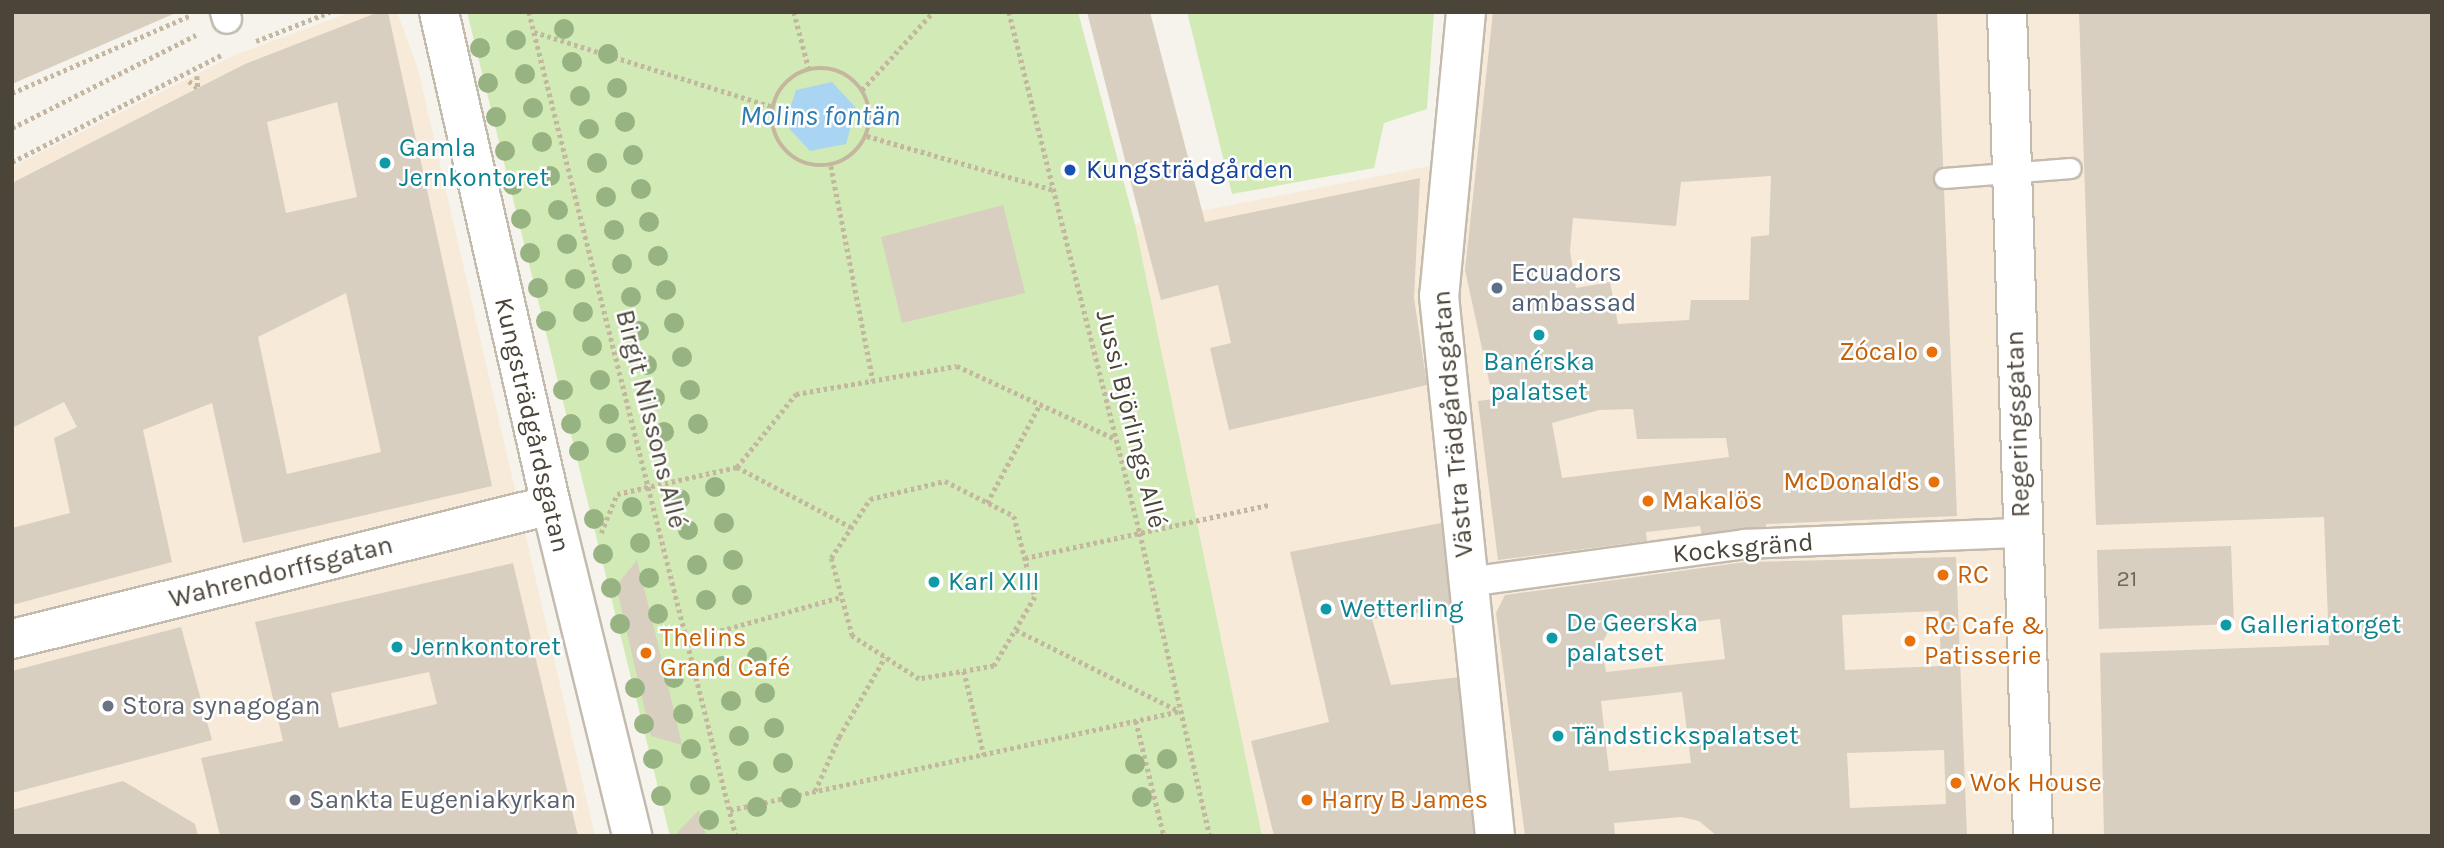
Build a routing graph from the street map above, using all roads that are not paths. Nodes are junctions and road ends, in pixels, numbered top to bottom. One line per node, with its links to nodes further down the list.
1 (439, 12): 7 (street, Kungsträdgårdsgatan)
2 (1466, 12): 9 (street, Västra Trädgårdsgatan)
3 (2007, 12): 5 (street, Regeringsgatan)
4 (2071, 168): 5 (lane)
5 (2011, 174): 6 (lane); 8 (street, Regeringsgatan)
6 (1944, 178)
7 (551, 505): 10 (street, Wahrendorffsgatan); 11 (street, Kungsträdgårdsgatan)
8 (2021, 533): 9 (street, Kocksgränd); 13 (street, Regeringsgatan)
9 (1468, 582): 12 (street, Västra Trädgårdsgatan)
10 (12, 639)
11 (632, 836)
12 (1495, 836)
13 (2033, 836)

